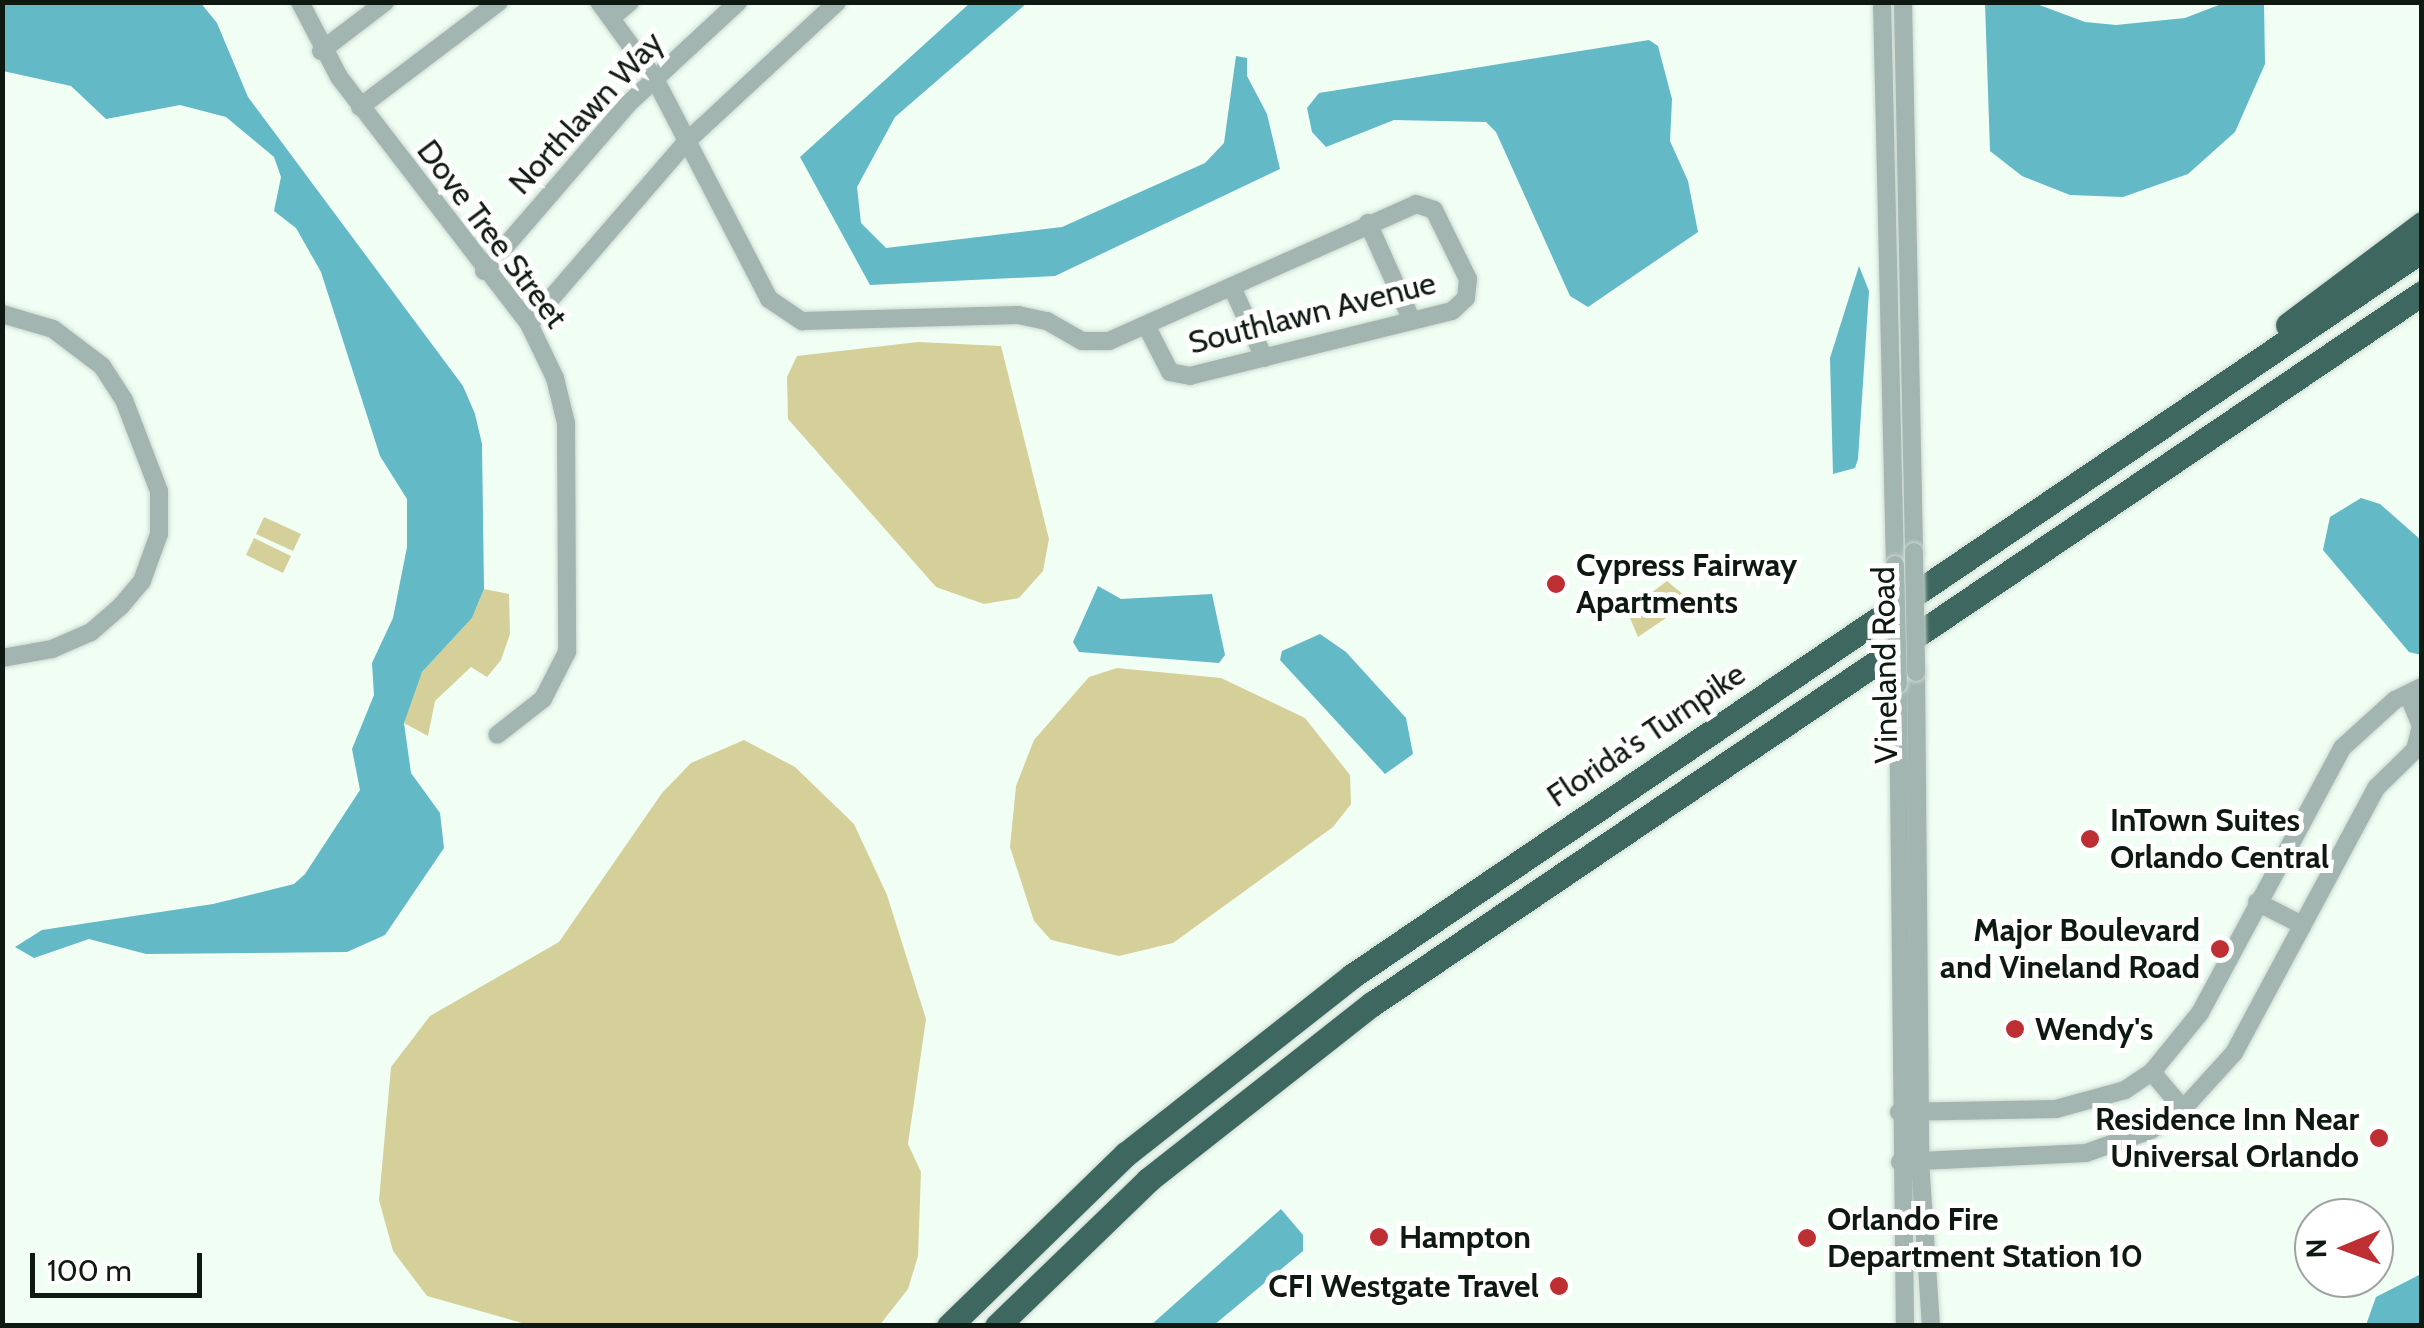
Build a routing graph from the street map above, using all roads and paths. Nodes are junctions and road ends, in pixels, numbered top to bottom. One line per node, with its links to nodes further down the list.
1 (300, 2): 11 (street, Dove Tree Street)
2 (385, 2): 11 (street)
3 (499, 2): 15 (street)
4 (598, 2): 10 (street, Southlawn Avenue)
5 (630, 2): 10 (street)
6 (738, 2): 12 (street, Northlawn Way)
7 (837, 2): 16 (street)
8 (1882, 2): 13 (street, Vineland Road)
9 (1903, 2): 14 (street, Vineland Road)
10 (611, 18): 12 (street, Southlawn Avenue)
11 (322, 50): 15 (street, Dove Tree Street)
12 (655, 79): 16 (street, Southlawn Avenue); 22 (street, Northlawn Way)
13 (1884, 90): 14 (street); 17 (street, Vineland Road)
14 (1905, 90): 18 (street, Vineland Road)
15 (360, 107): 22 (street, Dove Tree Street)
16 (685, 143): 27 (street); 28 (street, Southlawn Avenue)
17 (1886, 174): 18 (street); 39 (street, Vineland Road, bridge)
18 (1906, 174): 40 (street, Vineland Road, bridge)
19 (1368, 223): 23 (street, Southlawn Avenue); 26 (street); 26 (street, Southlawn Avenue)
20 (2422, 224): 30 (highway)
21 (2422, 250): 30 (highway, Florida's Turnpike)
22 (484, 271): 27 (street, Dove Tree Street)
23 (1232, 287): 28 (street, Southlawn Avenue); 29 (street)
24 (2422, 293): 45 (highway, Florida's Turnpike)
25 (2, 314): 31 (street)
26 (1412, 321): 29 (street, Southlawn Avenue)
27 (528, 324): 33 (street, Dove Tree Street)
28 (1148, 326): 29 (street, Southlawn Avenue)
29 (1264, 358)
30 (2221, 386): 44 (highway, Florida's Turnpike)
31 (2, 658)
32 (2415, 690): 34 (street); 35 (street)
33 (498, 736)
34 (2419, 744): 36 (street)
35 (2257, 902): 36 (street); 37 (street)
36 (2302, 925): 38 (street)
37 (2152, 1072): 38 (street); 40 (street)
38 (2182, 1110): 41 (street)
39 (1899, 1112): 40 (street); 42 (street, Vineland Road)
40 (1919, 1112): 41 (street, Vineland Road)
41 (1920, 1161): 42 (street); 48 (street, Vineland Road)
42 (1900, 1162): 43 (street, Vineland Road)
43 (1902, 1255): 46 (street, Vineland Road); 47 (street)
44 (949, 1326)
45 (996, 1326)
46 (1905, 1326)
47 (1916, 1326)
48 (1931, 1326)

